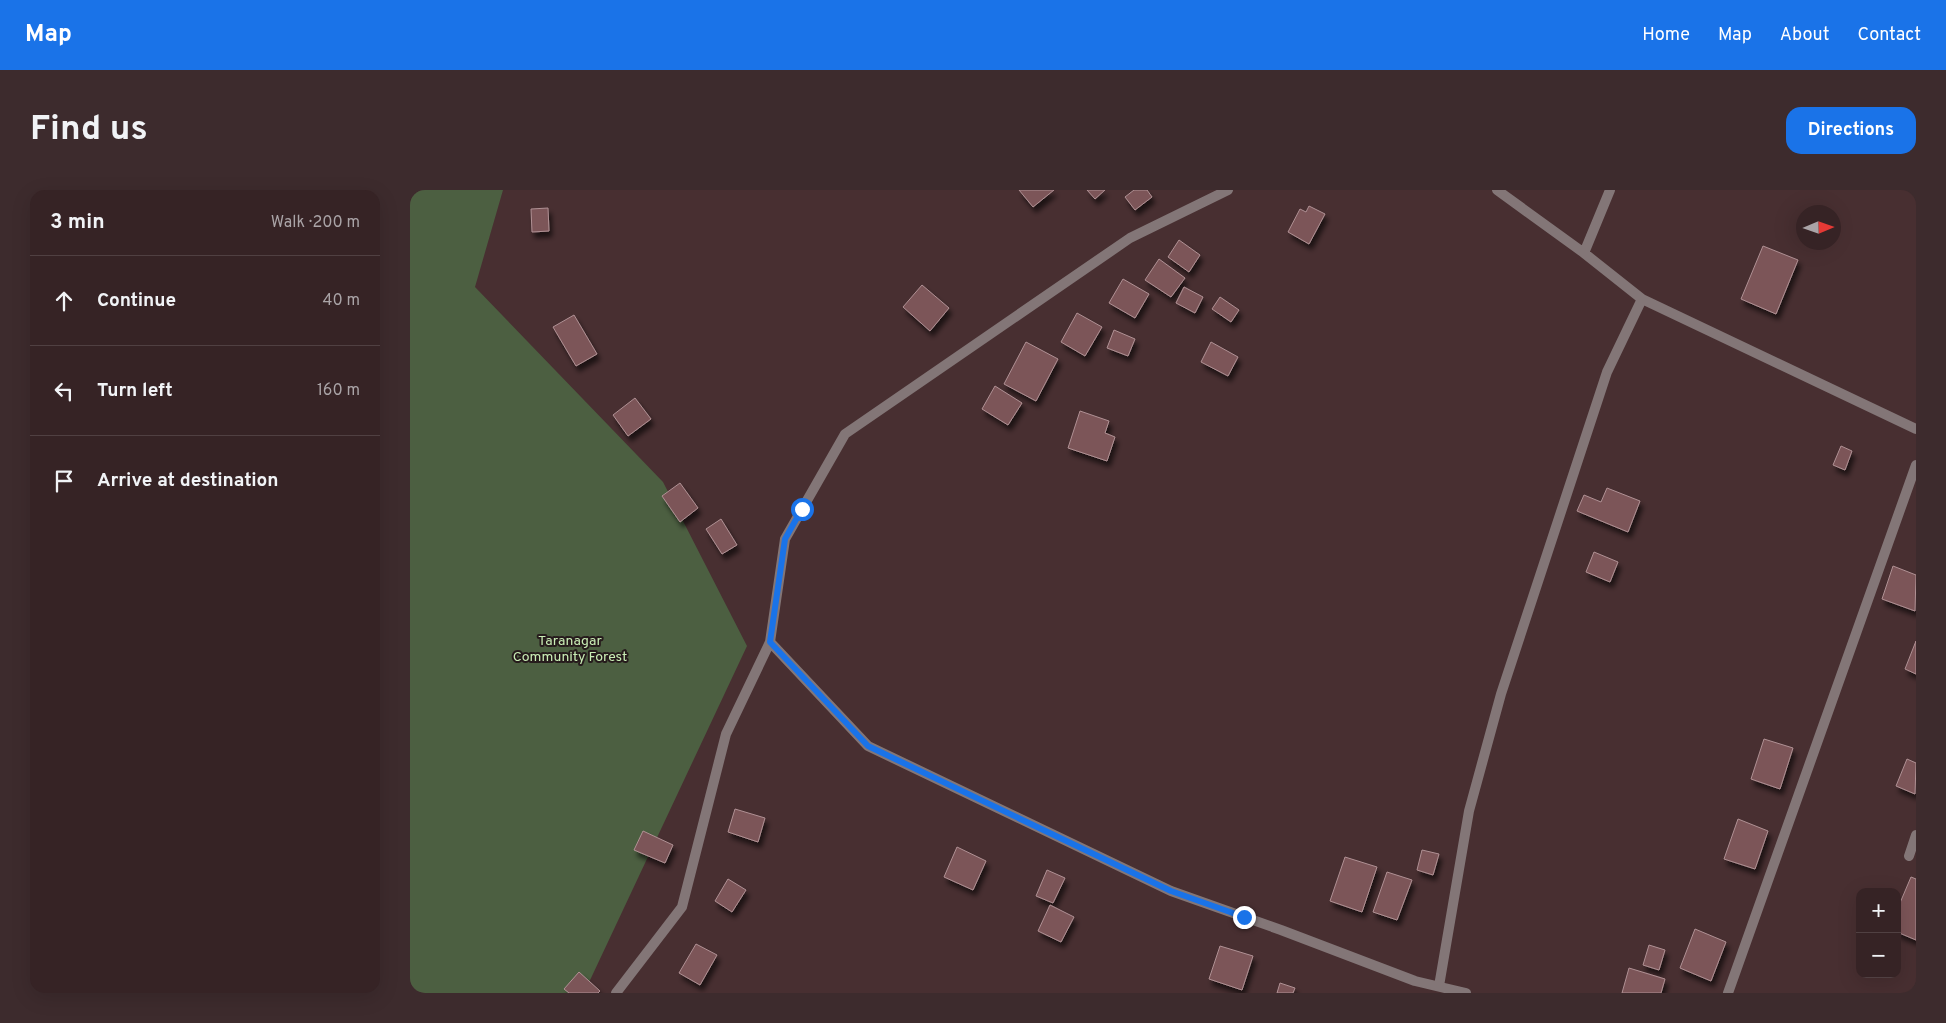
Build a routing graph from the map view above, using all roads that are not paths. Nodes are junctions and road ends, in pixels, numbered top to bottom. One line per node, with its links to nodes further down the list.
1 (1228, 190): 8 (street)
2 (1497, 190): 4 (street)
3 (1610, 190): 4 (street)
4 (1584, 253): 5 (street)
5 (1642, 299): 6 (street); 11 (street)
6 (1916, 429)
7 (1916, 465): 14 (street)
8 (770, 642): 11 (street); 12 (street)
9 (1916, 835): 10 (street)
10 (1909, 856)
11 (1439, 986): 13 (street)
12 (616, 993)
13 (1466, 993)
14 (1728, 993)

